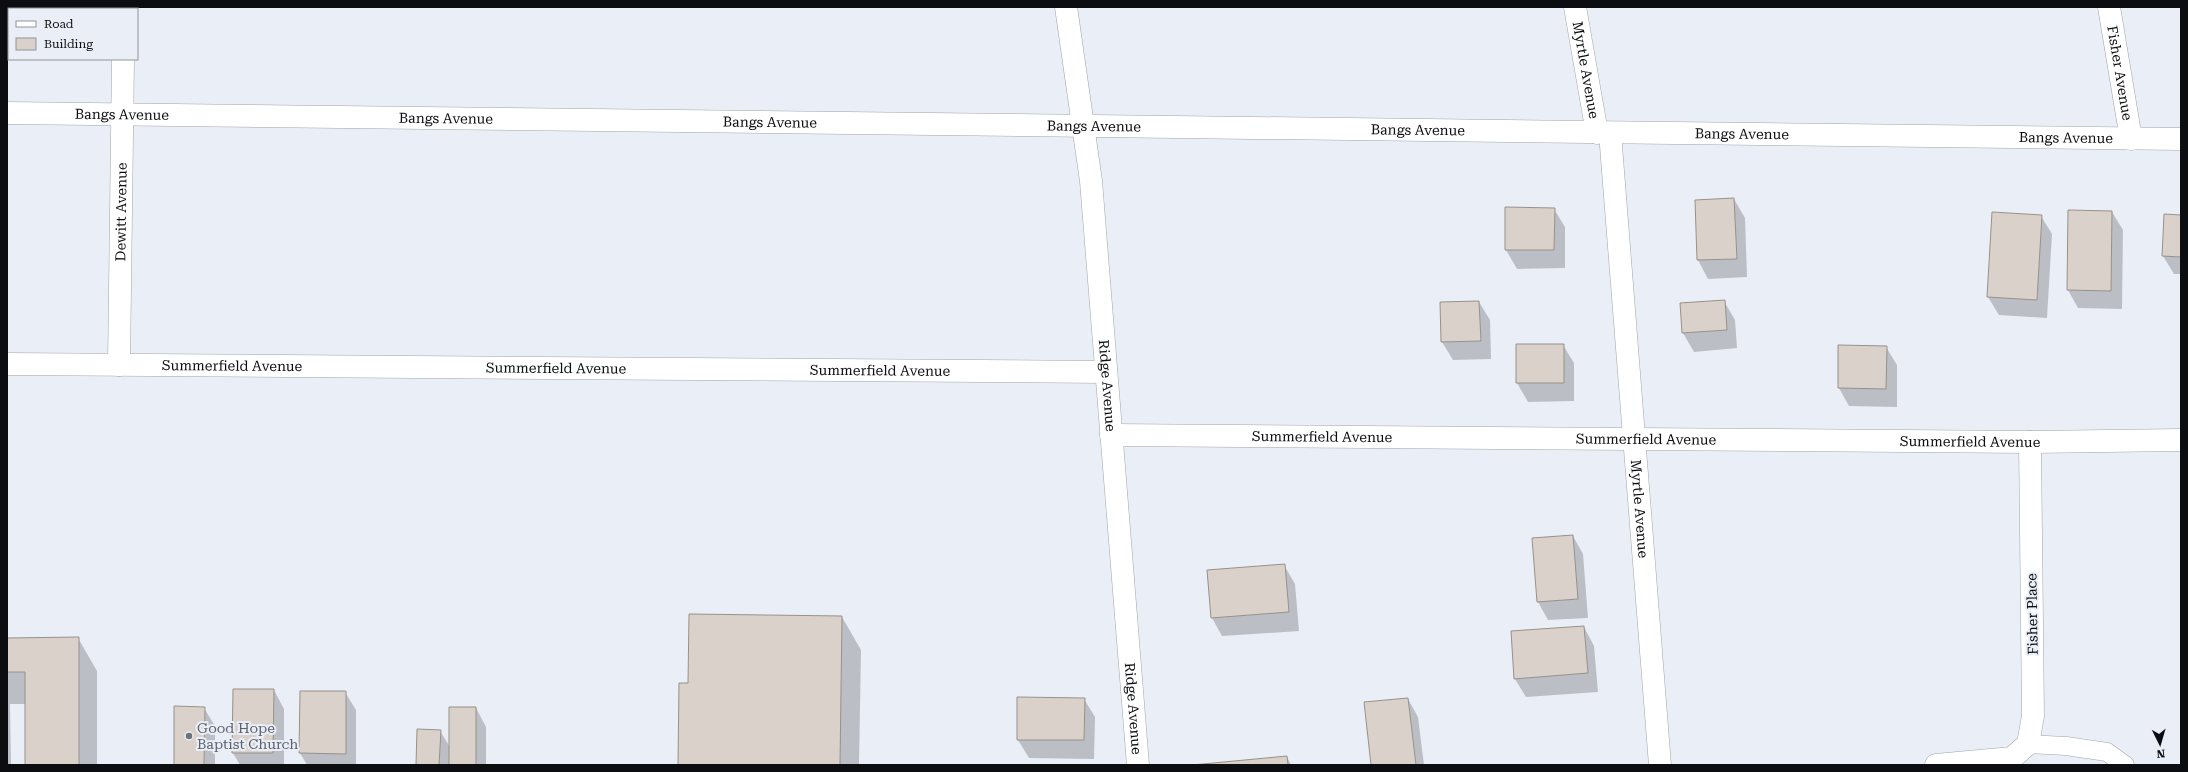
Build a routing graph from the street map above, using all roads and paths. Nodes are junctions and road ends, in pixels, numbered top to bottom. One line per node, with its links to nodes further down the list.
1 (1066, 7): 7 (street, Ridge Avenue)
2 (1575, 7): 8 (street, Myrtle Avenue)
3 (2109, 7): 9 (street, Fisher Avenue)
4 (122, 60): 6 (street, Dewitt Avenue)
5 (7, 113): 6 (street, Bangs Avenue)
6 (122, 113): 7 (street, Bangs Avenue); 12 (street, Dewitt Avenue)
7 (1084, 126): 8 (street, Bangs Avenue); 13 (street, Ridge Avenue)
8 (1604, 133): 9 (street, Bangs Avenue); 15 (street, Myrtle Avenue)
9 (2131, 139): 10 (street, Bangs Avenue)
10 (2181, 140)
11 (7, 364): 12 (street, Summerfield Avenue)
12 (119, 365): 13 (street, Summerfield Avenue)
13 (1105, 372): 14 (street, Ridge Avenue)
14 (1111, 435): 15 (street, Summerfield Avenue); 19 (street, Ridge Avenue)
15 (1636, 439): 17 (street, Summerfield Avenue); 20 (street, Myrtle Avenue)
16 (2181, 440): 17 (street, Summerfield Avenue)
17 (2030, 442): 18 (street, Fisher Place)
18 (2028, 744): 21 (street); 22 (lane)
19 (1138, 765)
20 (1660, 765)
21 (1936, 765)
22 (2124, 765)

